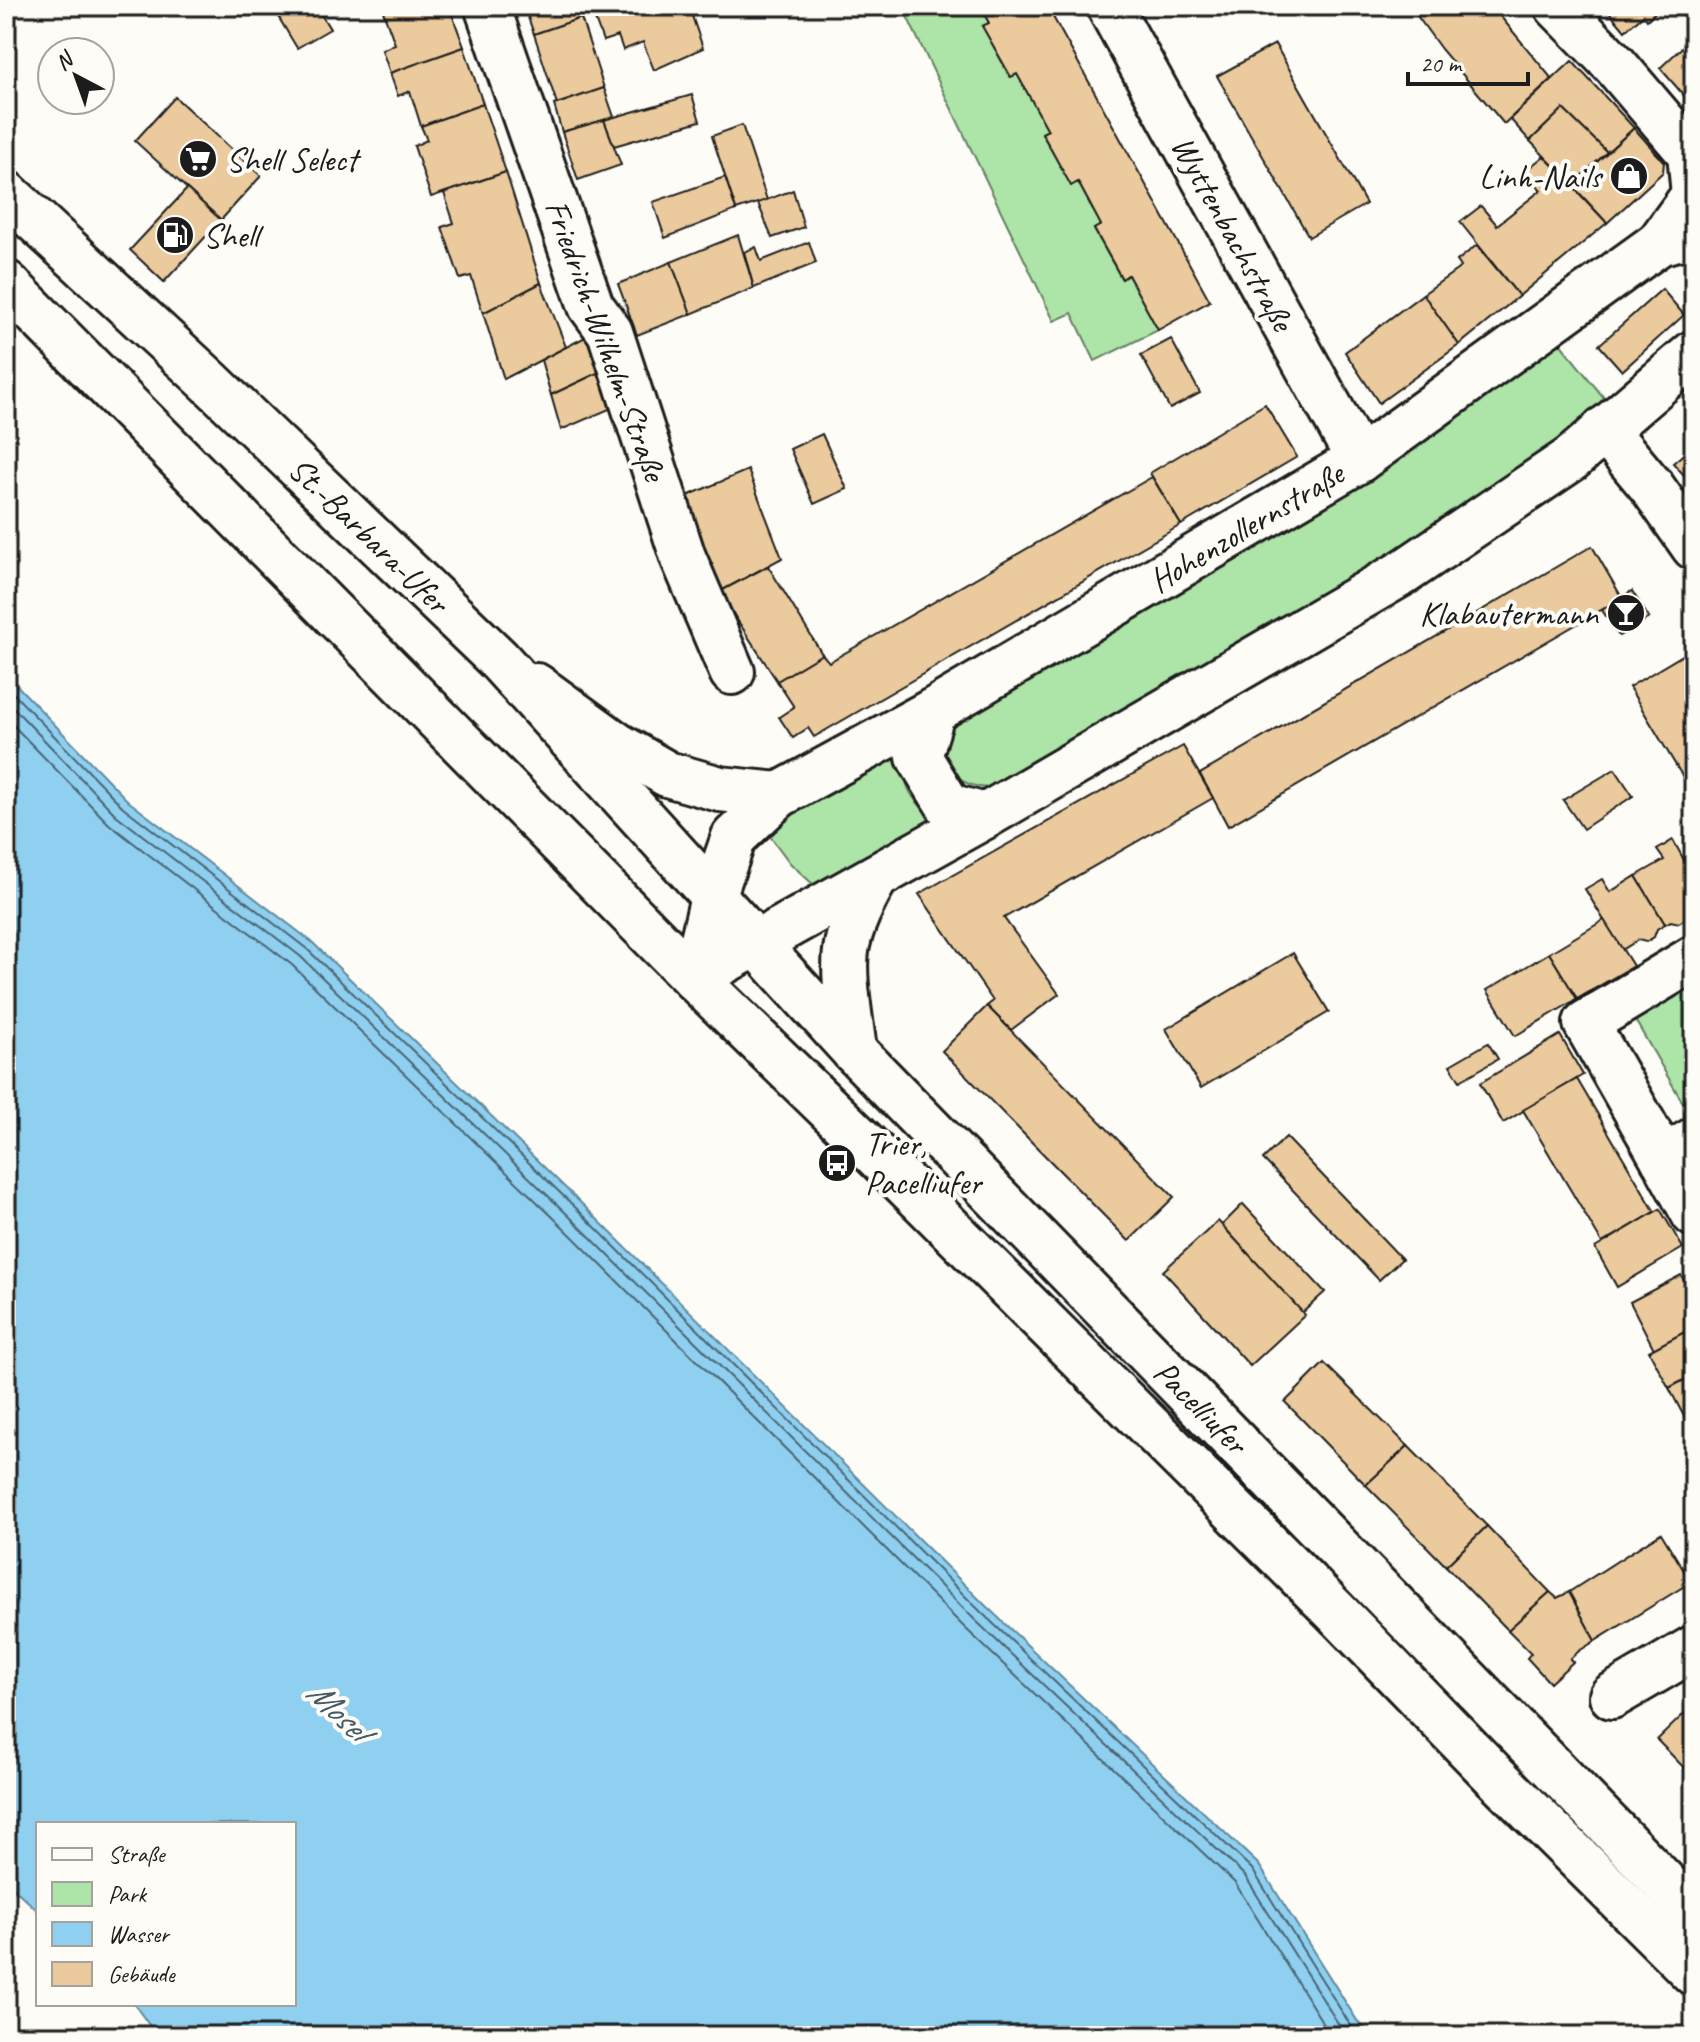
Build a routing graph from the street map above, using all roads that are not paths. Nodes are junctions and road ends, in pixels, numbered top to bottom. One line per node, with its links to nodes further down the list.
1 (487, 6): 12 (street, Friedrich-Wilhelm-Straße)
2 (1109, 6): 9 (street, Wyttenbachstraße)
3 (1557, 6): 5 (street, Hohenzollernstraße)
4 (6, 193): 11 (street, St.-Barbara-Ufer)
5 (1682, 244): 9 (street, Hohenzollernstraße)
6 (6, 283): 20 (street)
7 (1694, 353): 8 (street)
8 (1604, 429): 10 (street); 15 (street)
9 (1359, 460): 13 (street, Hohenzollernstraße)
10 (1694, 547)
11 (498, 659): 14 (street); 17 (street, St.-Barbara-Ufer)
12 (732, 672)
13 (933, 711): 14 (street, Hohenzollernstraße); 15 (street)
14 (779, 795): 17 (street, Hohenzollernstraße)
15 (985, 816): 16 (street)
16 (876, 877): 18 (street); 21 (street)
17 (713, 897): 18 (street, Pacelliufer); 20 (street, Hohenzollernstraße)
18 (757, 945): 20 (street); 21 (street, Pacelliufer)
19 (1694, 958): 22 (street)
20 (694, 978): 27 (street, Pacelliufer)
21 (854, 1051): 26 (street, Pacelliufer)
22 (1678, 1149): 23 (street)
23 (1694, 1214)
24 (1694, 1648): 25 (street)
25 (1612, 1696)
26 (1694, 1913)
27 (1694, 1973)

